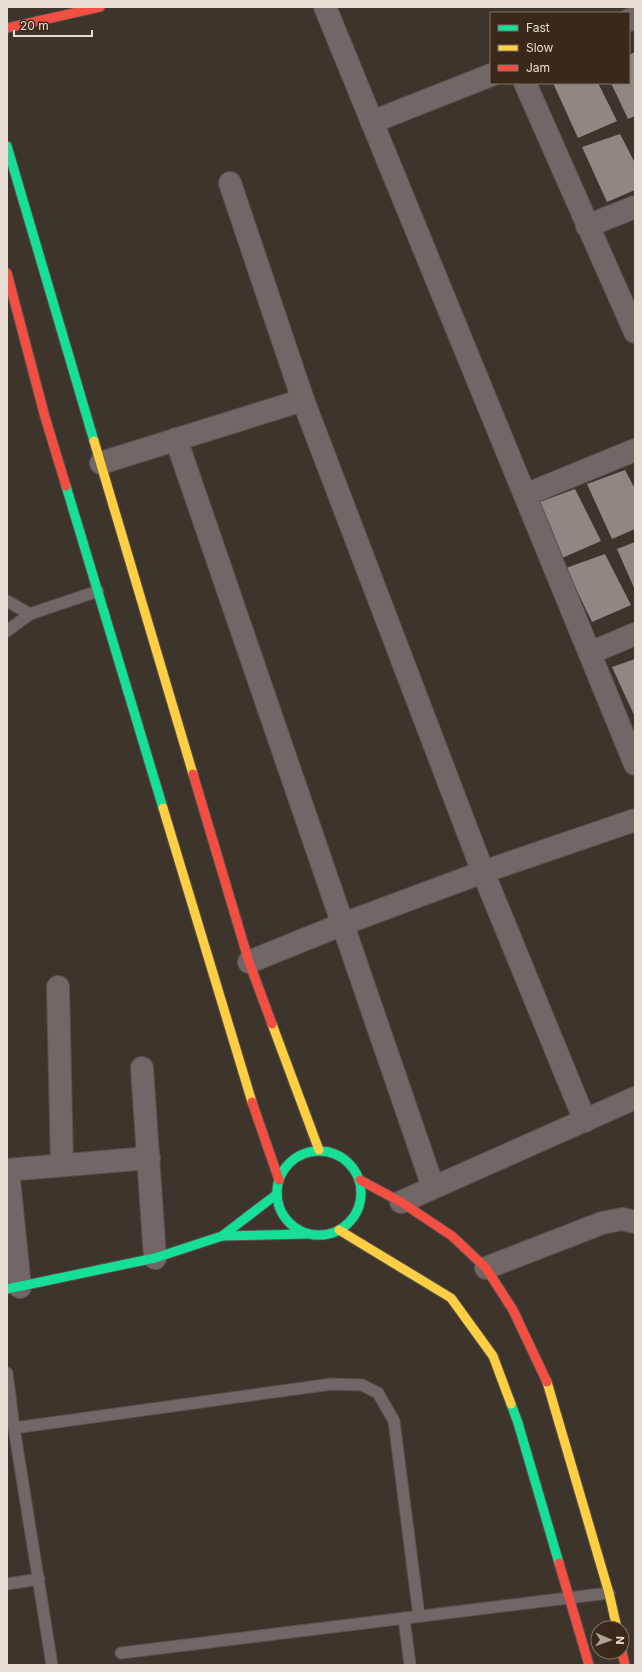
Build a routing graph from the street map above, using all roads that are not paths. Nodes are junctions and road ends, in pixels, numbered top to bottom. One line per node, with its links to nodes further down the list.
1 (100, 7): 3 (main road)
2 (325, 7): 6 (street)
3 (7, 28)
4 (490, 75): 6 (street)
5 (525, 84): 10 (street)
6 (372, 122): 17 (street)
7 (7, 146): 16 (main road)
8 (230, 183): 13 (street)
9 (635, 207): 10 (street)
10 (587, 226): 12 (street)
11 (7, 273): 18 (main road)
12 (635, 332)
13 (303, 400): 14 (street); 26 (street)
14 (176, 439): 16 (street); 27 (street)
15 (635, 450): 17 (street)
16 (101, 463): 28 (main road)
17 (525, 495): 23 (street)
18 (98, 592): 20 (lane); 37 (main road)
19 (7, 601): 20 (lane)
20 (30, 614): 21 (lane)
21 (7, 631)
22 (635, 634): 23 (street)
23 (590, 653): 24 (street)
24 (635, 764)
25 (634, 824): 26 (street)
26 (483, 872): 27 (street); 32 (street)
27 (343, 924): 28 (street); 39 (street)
28 (249, 962): 33 (main road)
29 (58, 986): 35 (street)
30 (142, 1068): 34 (street)
31 (635, 1098): 32 (street)
32 (585, 1121): 39 (street)
33 (319, 1150): 37 (main road); 38 (main road)
34 (149, 1158): 35 (street); 46 (street)
35 (62, 1165): 36 (street)
36 (8, 1170): 48 (street)
37 (279, 1180): 40 (main road)
38 (360, 1180): 41 (main road); 43 (main road)
39 (433, 1187): 41 (street)
40 (277, 1194): 44 (main road); 45 (main road)
41 (401, 1202): 47 (main road)
42 (635, 1222): 47 (street)
43 (339, 1230): 44 (main road); 54 (main road)
44 (307, 1234): 45 (main road)
45 (222, 1236): 46 (main road)
46 (155, 1258): 48 (main road)
47 (486, 1268): 53 (main road)
48 (14, 1288)
49 (7, 1373): 50 (lane)
50 (14, 1428): 51 (lane); 55 (lane)
51 (38, 1579): 52 (lane); 59 (lane)
52 (7, 1584)
53 (609, 1593): 54 (lane); 57 (main road)
54 (570, 1598): 55 (lane); 61 (main road)
55 (419, 1616): 56 (lane)
56 (404, 1618): 58 (lane); 60 (lane)
57 (614, 1620)
58 (121, 1653)
59 (52, 1665)
60 (410, 1665)
61 (589, 1665)

